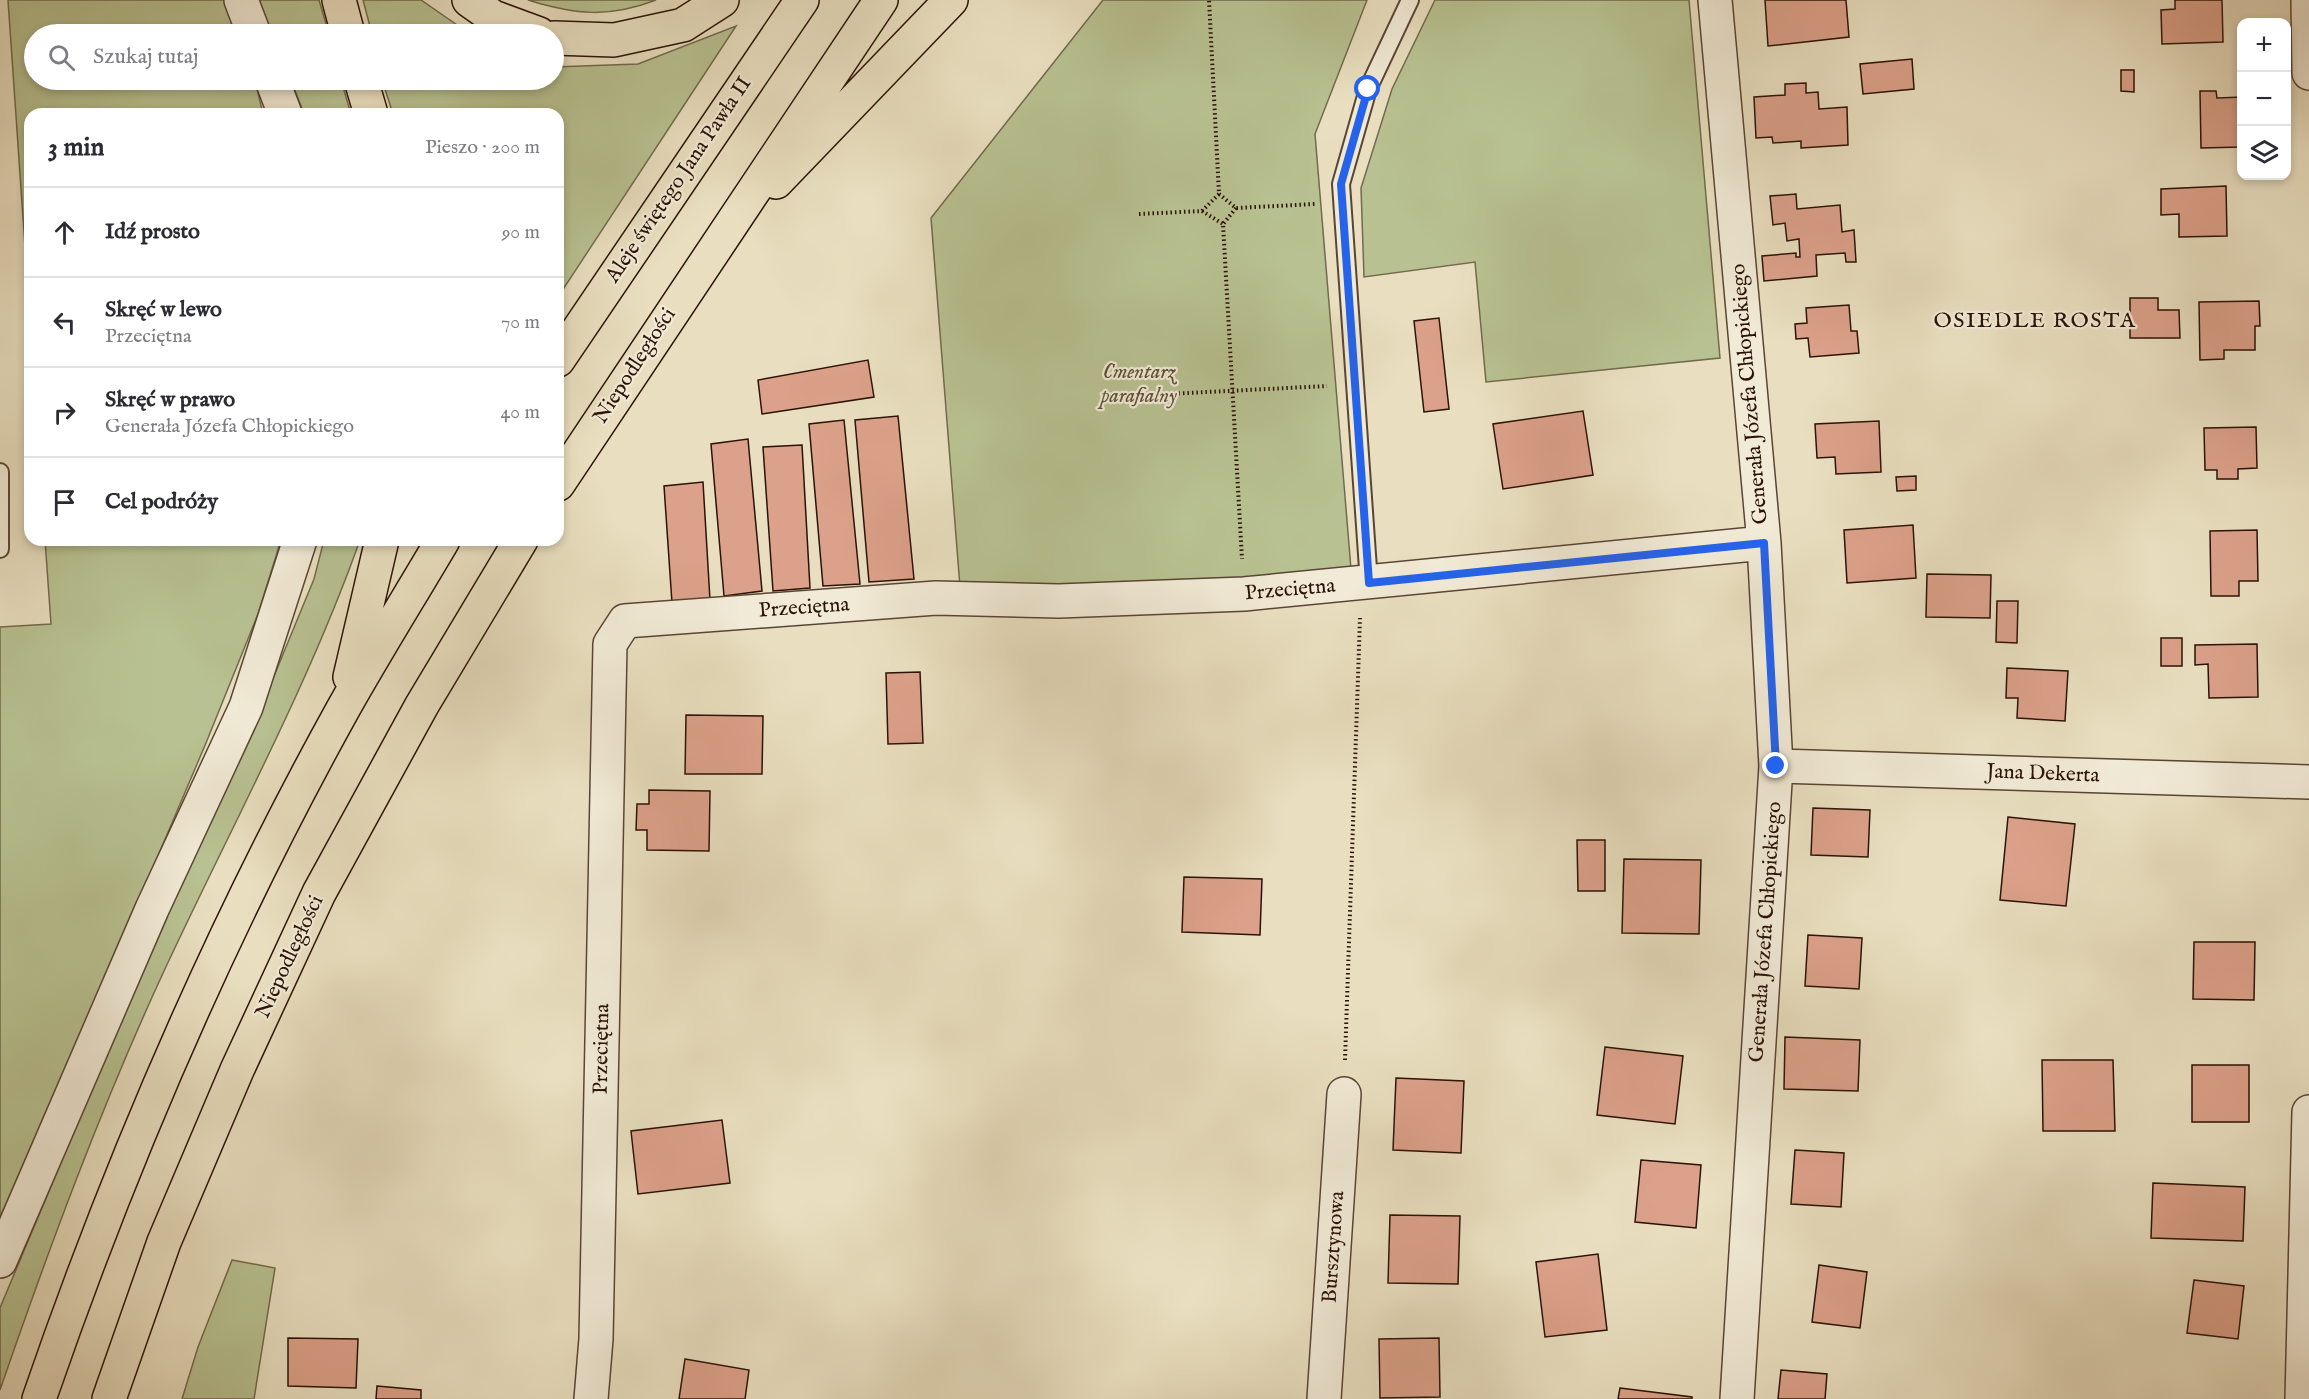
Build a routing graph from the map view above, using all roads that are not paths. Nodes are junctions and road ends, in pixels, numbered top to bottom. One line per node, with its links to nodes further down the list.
1 (240, 0): 11 (street)
2 (339, 0): 12 (highway)
3 (469, 0): 13 (highway)
4 (722, 0): 14 (highway)
5 (802, 0): 21 (highway, Aleje świętego Jana Pawła II)
6 (880, 0): 20 (highway)
7 (951, 0): 20 (highway)
8 (1410, 0): 30 (lane)
9 (1715, 0): 24 (street, Generała Józefa Chłopickiego)
10 (2308, 0): 15 (street)
11 (250, 24)
12 (345, 24)
13 (512, 24)
14 (564, 38)
15 (2309, 74)
16 (276, 90): 18 (street)
17 (365, 90): 19 (highway)
18 (283, 108)
19 (369, 108)
20 (713, 248): 23 (highway, Niepodległości)
21 (564, 351)
22 (0, 472): 29 (lane)
23 (564, 475)
24 (1764, 543): 30 (street, Przeciętna); 32 (street, Generała Józefa Chłopickiego)
25 (298, 546): 36 (street)
26 (381, 546): 31 (highway)
27 (439, 546): 31 (highway)
28 (517, 546): 38 (highway, Niepodległości)
29 (0, 549)
30 (1369, 583): 39 (street, Przeciętna)
31 (343, 708): 37 (highway)
32 (1776, 766): 33 (street, Jana Dekerta); 41 (street, Generała Józefa Chłopickiego)
33 (2309, 782)
34 (1344, 1094): 40 (street, Bursztynowa)
35 (2309, 1112): 42 (street)
36 (0, 1261)
37 (39, 1399)
38 (109, 1399)
39 (591, 1399)
40 (1324, 1399)
41 (1737, 1399)
42 (2302, 1399)

